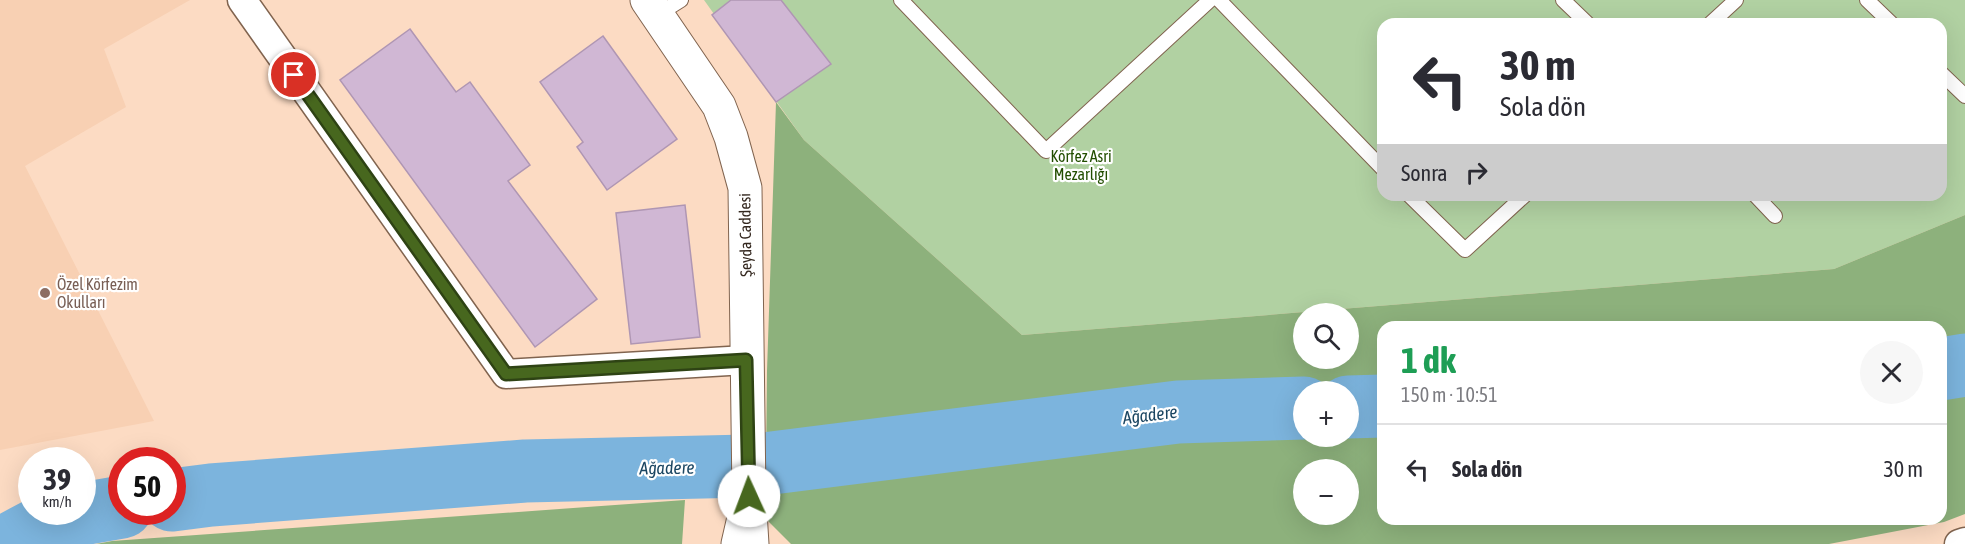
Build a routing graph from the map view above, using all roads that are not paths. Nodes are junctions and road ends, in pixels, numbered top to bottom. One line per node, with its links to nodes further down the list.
1 (242, 0): 19 (street)
2 (901, 0): 3 (lane)
3 (1210, 0)
4 (1219, 0): 14 (lane)
5 (1563, 0): 9 (lane)
6 (1736, 0): 10 (lane)
7 (1867, 0): 11 (lane)
8 (662, 5): 19 (main road, Şeyda Caddesi)
9 (1582, 18)
10 (1716, 18)
11 (1886, 18)
12 (1947, 79): 13 (lane)
13 (1965, 96)
14 (1377, 163)
15 (1415, 201): 16 (lane)
16 (1518, 201)
17 (1761, 201): 18 (lane)
18 (1775, 216)
19 (746, 360): 20 (main road, Şeyda Caddesi)
20 (749, 496): 22 (main road, Şeyda Caddesi); 23 (main road, Şeyda Caddesi)
21 (1965, 542): 24 (street)
22 (738, 544)
23 (752, 544)
24 (1959, 544)

